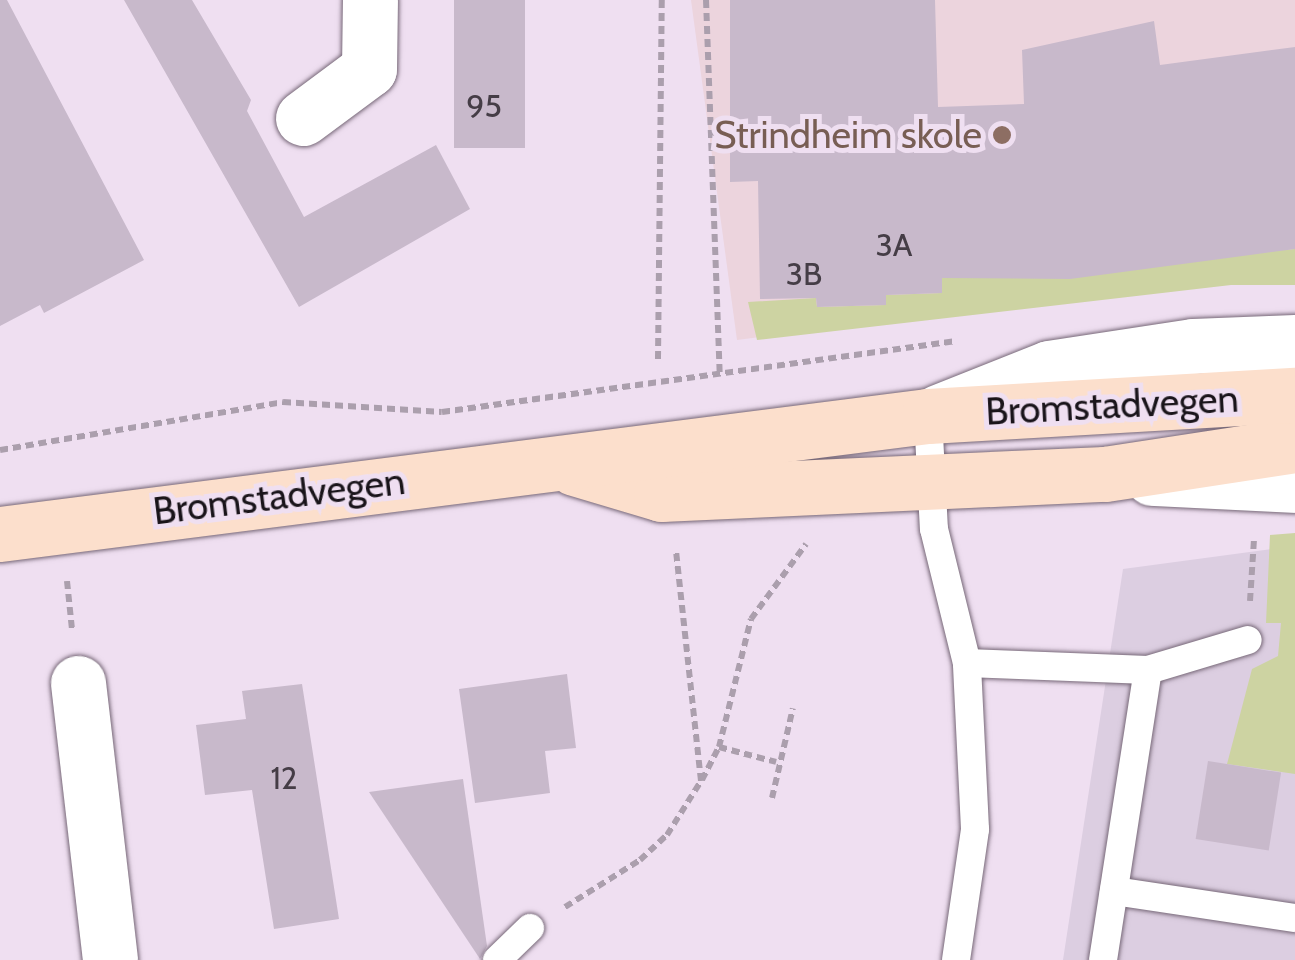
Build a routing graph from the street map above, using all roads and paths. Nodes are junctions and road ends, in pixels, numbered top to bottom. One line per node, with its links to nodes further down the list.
1 (370, 0): 4 (street)
2 (662, 0): 7 (path)
3 (706, 0): 8 (path)
4 (303, 118)
5 (967, 339): 8 (path)
6 (1295, 342): 10 (street, Bromstadvegen)
7 (658, 359)
8 (720, 376): 12 (path)
9 (1295, 395): 10 (main road, Bromstadvegen)
10 (928, 416): 13 (main road, Bromstadvegen); 15 (lane)
11 (1295, 445): 14 (main road, Bromstadvegen)
12 (0, 450)
13 (559, 464): 15 (main road, Bromstadvegen); 18 (main road, Bromstadvegen)
14 (1104, 474): 15 (main road, Bromstadvegen); 16 (street, Bromstadvegen)
15 (933, 482): 21 (lane)
16 (1275, 502): 20 (path)
17 (817, 531): 25 (path)
18 (0, 534)
19 (675, 539): 27 (path)
20 (1248, 640): 22 (lane)
21 (967, 662): 22 (lane); 34 (lane)
22 (1148, 670): 29 (lane)
23 (78, 683): 32 (street)
24 (793, 708): 26 (path)
25 (719, 747): 26 (path); 27 (path)
26 (776, 762): 28 (path)
27 (702, 781): 31 (path)
28 (772, 798)
29 (1114, 892): 30 (lane); 35 (lane)
30 (1295, 918)
31 (530, 928): 33 (lane)
32 (110, 960)
33 (497, 960)
34 (956, 960)
35 (1104, 960)

